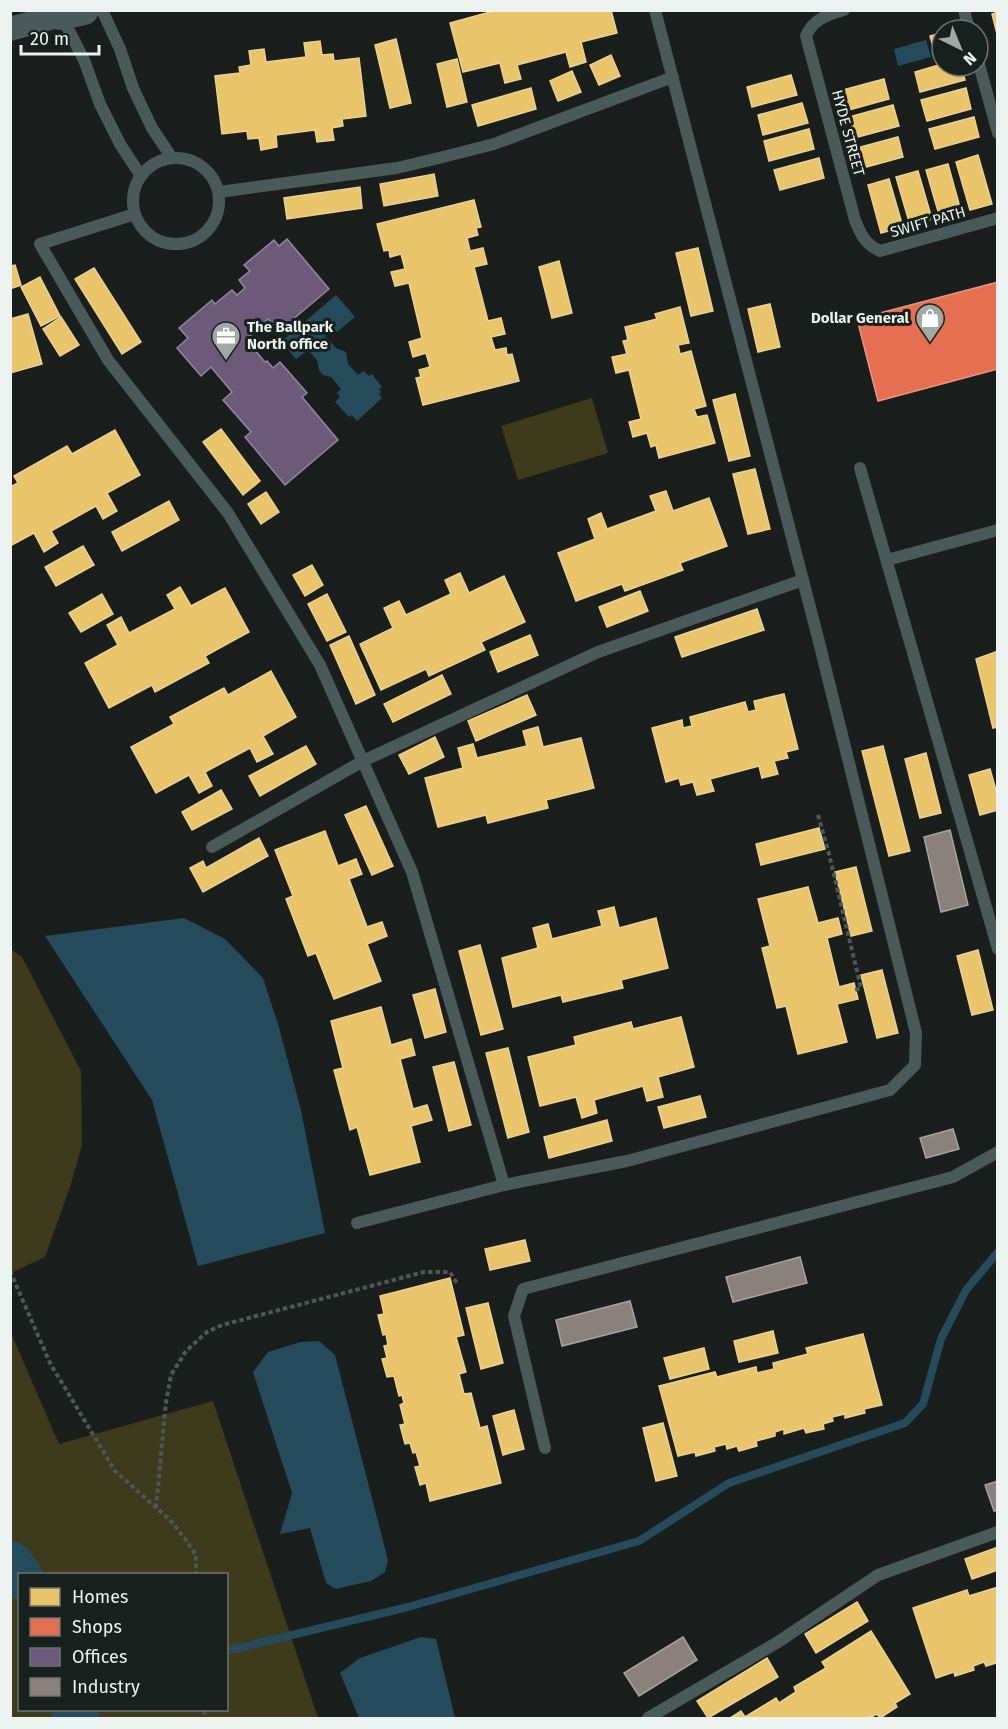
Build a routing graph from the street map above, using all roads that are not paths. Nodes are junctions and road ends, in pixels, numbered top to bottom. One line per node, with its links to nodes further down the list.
1 (102, 10): 9 (lane)
2 (655, 10): 6 (lane)
3 (844, 10): 14 (lane, HYDE STREET)
4 (68, 12): 5 (street); 10 (lane)
5 (10, 28)
6 (673, 77): 11 (lane); 18 (lane)
7 (983, 78): 8 (lane)
8 (998, 133)
9 (172, 158): 10 (lane); 11 (lane)
10 (141, 176): 12 (lane)
11 (219, 192): 12 (lane)
12 (135, 214): 19 (lane)
13 (998, 218): 14 (lane, SWIFT PATH)
14 (868, 246)
15 (860, 468): 17 (lane)
16 (998, 530): 17 (lane)
17 (886, 560): 21 (lane)
18 (803, 580): 19 (lane); 23 (lane)
19 (363, 761): 20 (lane); 23 (lane)
20 (212, 847)
21 (998, 949)
22 (998, 1152): 25 (lane)
23 (504, 1185): 24 (lane)
24 (357, 1223)
25 (545, 1448)
26 (998, 1532): 27 (lane)
27 (648, 1719)

